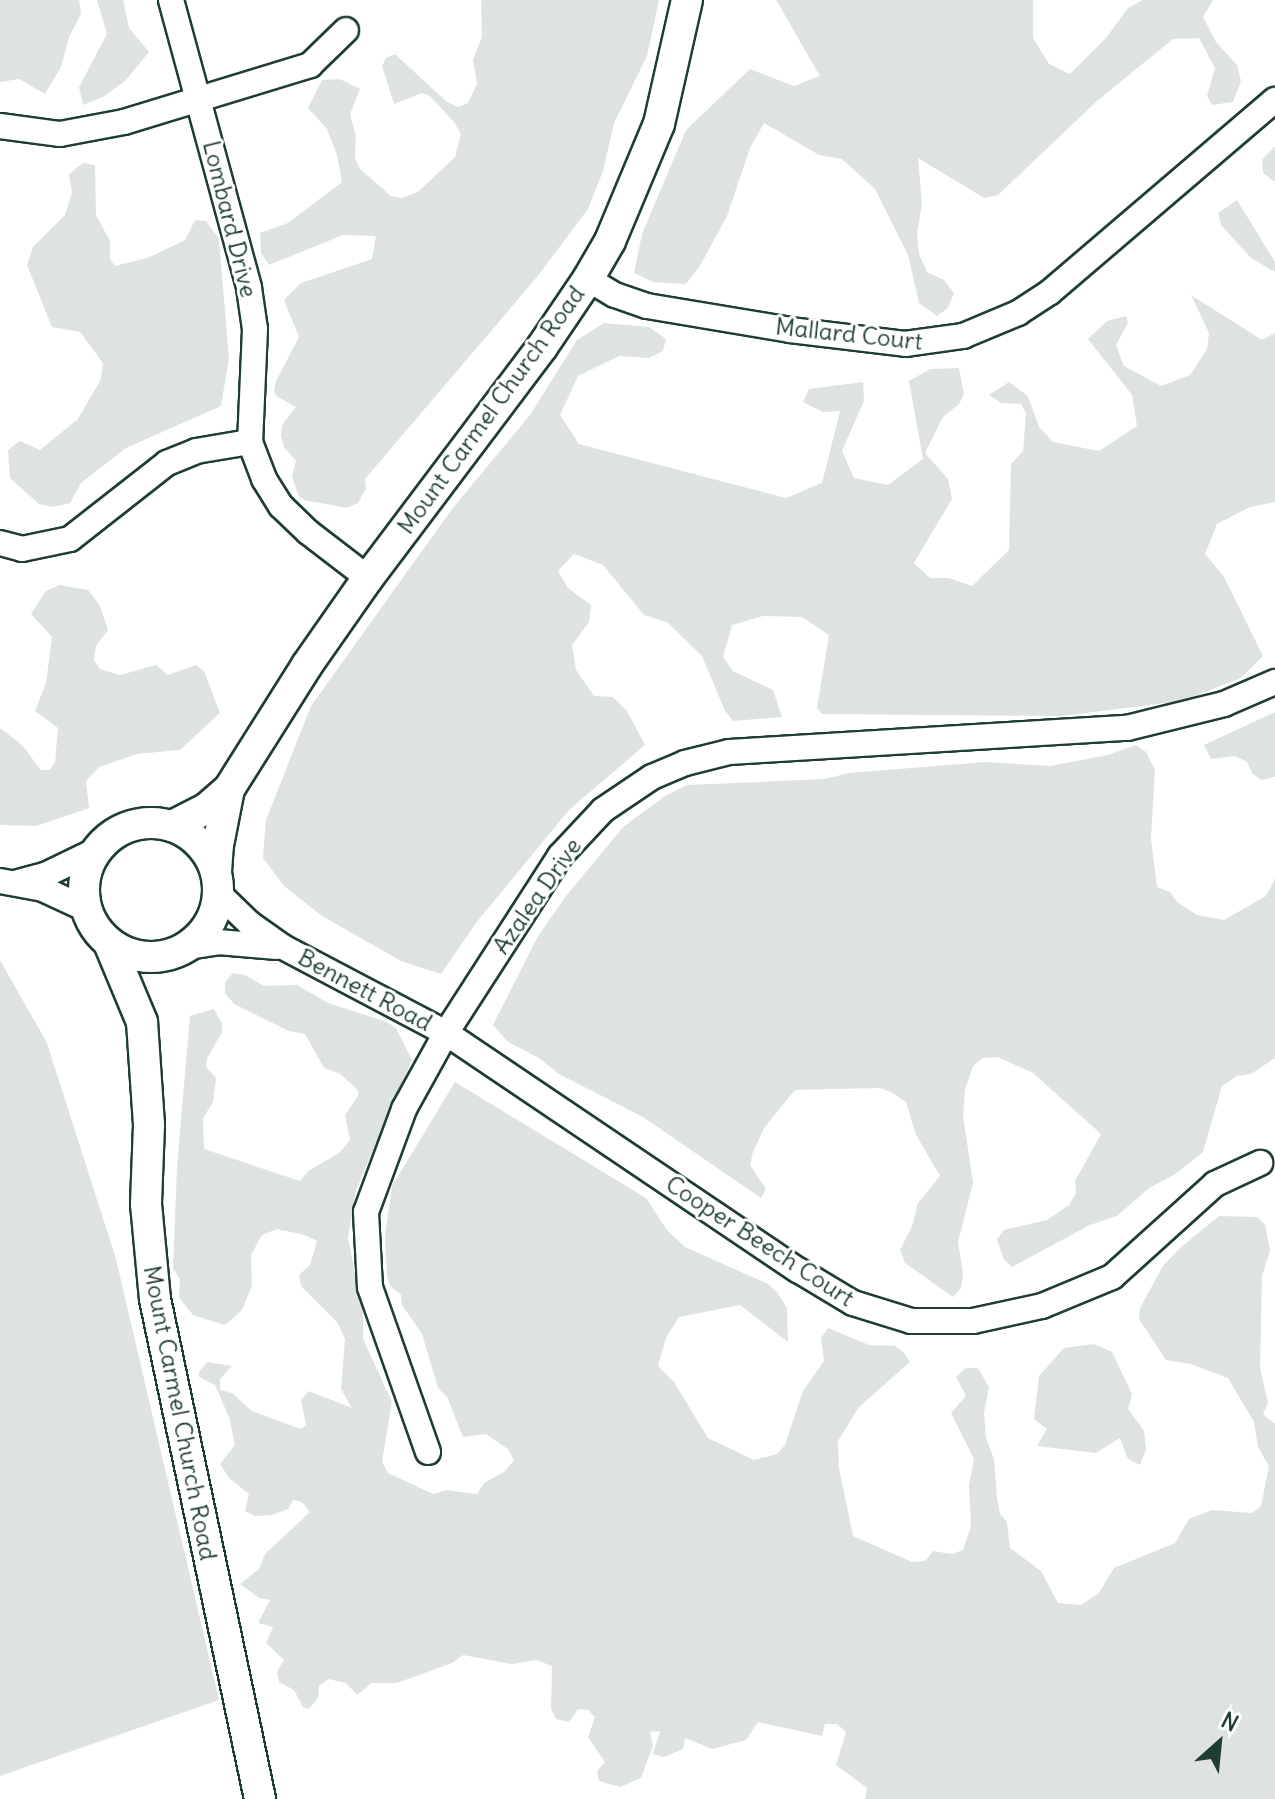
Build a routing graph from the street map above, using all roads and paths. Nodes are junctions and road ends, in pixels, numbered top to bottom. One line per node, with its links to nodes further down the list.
1 (171, 0): 4 (street, Lombard Drive)
2 (687, 0): 7 (main road, Mount Carmel Church Road)
3 (346, 30): 4 (street)
4 (199, 97): 6 (street); 8 (street, Lombard Drive)
5 (1275, 100): 7 (street, Mallard Court)
6 (0, 126)
7 (588, 279): 10 (main road, Mount Carmel Church Road)
8 (250, 442): 9 (street); 10 (street)
9 (0, 543)
10 (368, 578): 12 (main road, Mount Carmel Church Road)
11 (1275, 682): 22 (street, Azalea Drive)
12 (229, 789): 13 (main road, Mount Carmel Church Road); 16 (main road, Mount Carmel Church Road)
13 (172, 826): 14 (main road); 16 (main road)
14 (97, 850): 15 (street); 17 (main road)
15 (9, 882): 17 (street)
16 (218, 883): 19 (street, Bennett Road); 20 (main road)
17 (86, 909): 18 (main road)
18 (109, 943): 20 (main road); 21 (main road, Mount Carmel Church Road)
19 (283, 947): 20 (street, Bennett Road); 22 (street, Bennett Road)
20 (178, 952): 21 (main road, Mount Carmel Church Road)
21 (142, 1022): 25 (main road, Mount Carmel Church Road)
22 (446, 1033): 23 (street, Cooper Beech Court); 24 (street, Azalea Drive)
23 (1260, 1163)
24 (428, 1452)
25 (260, 1799)

